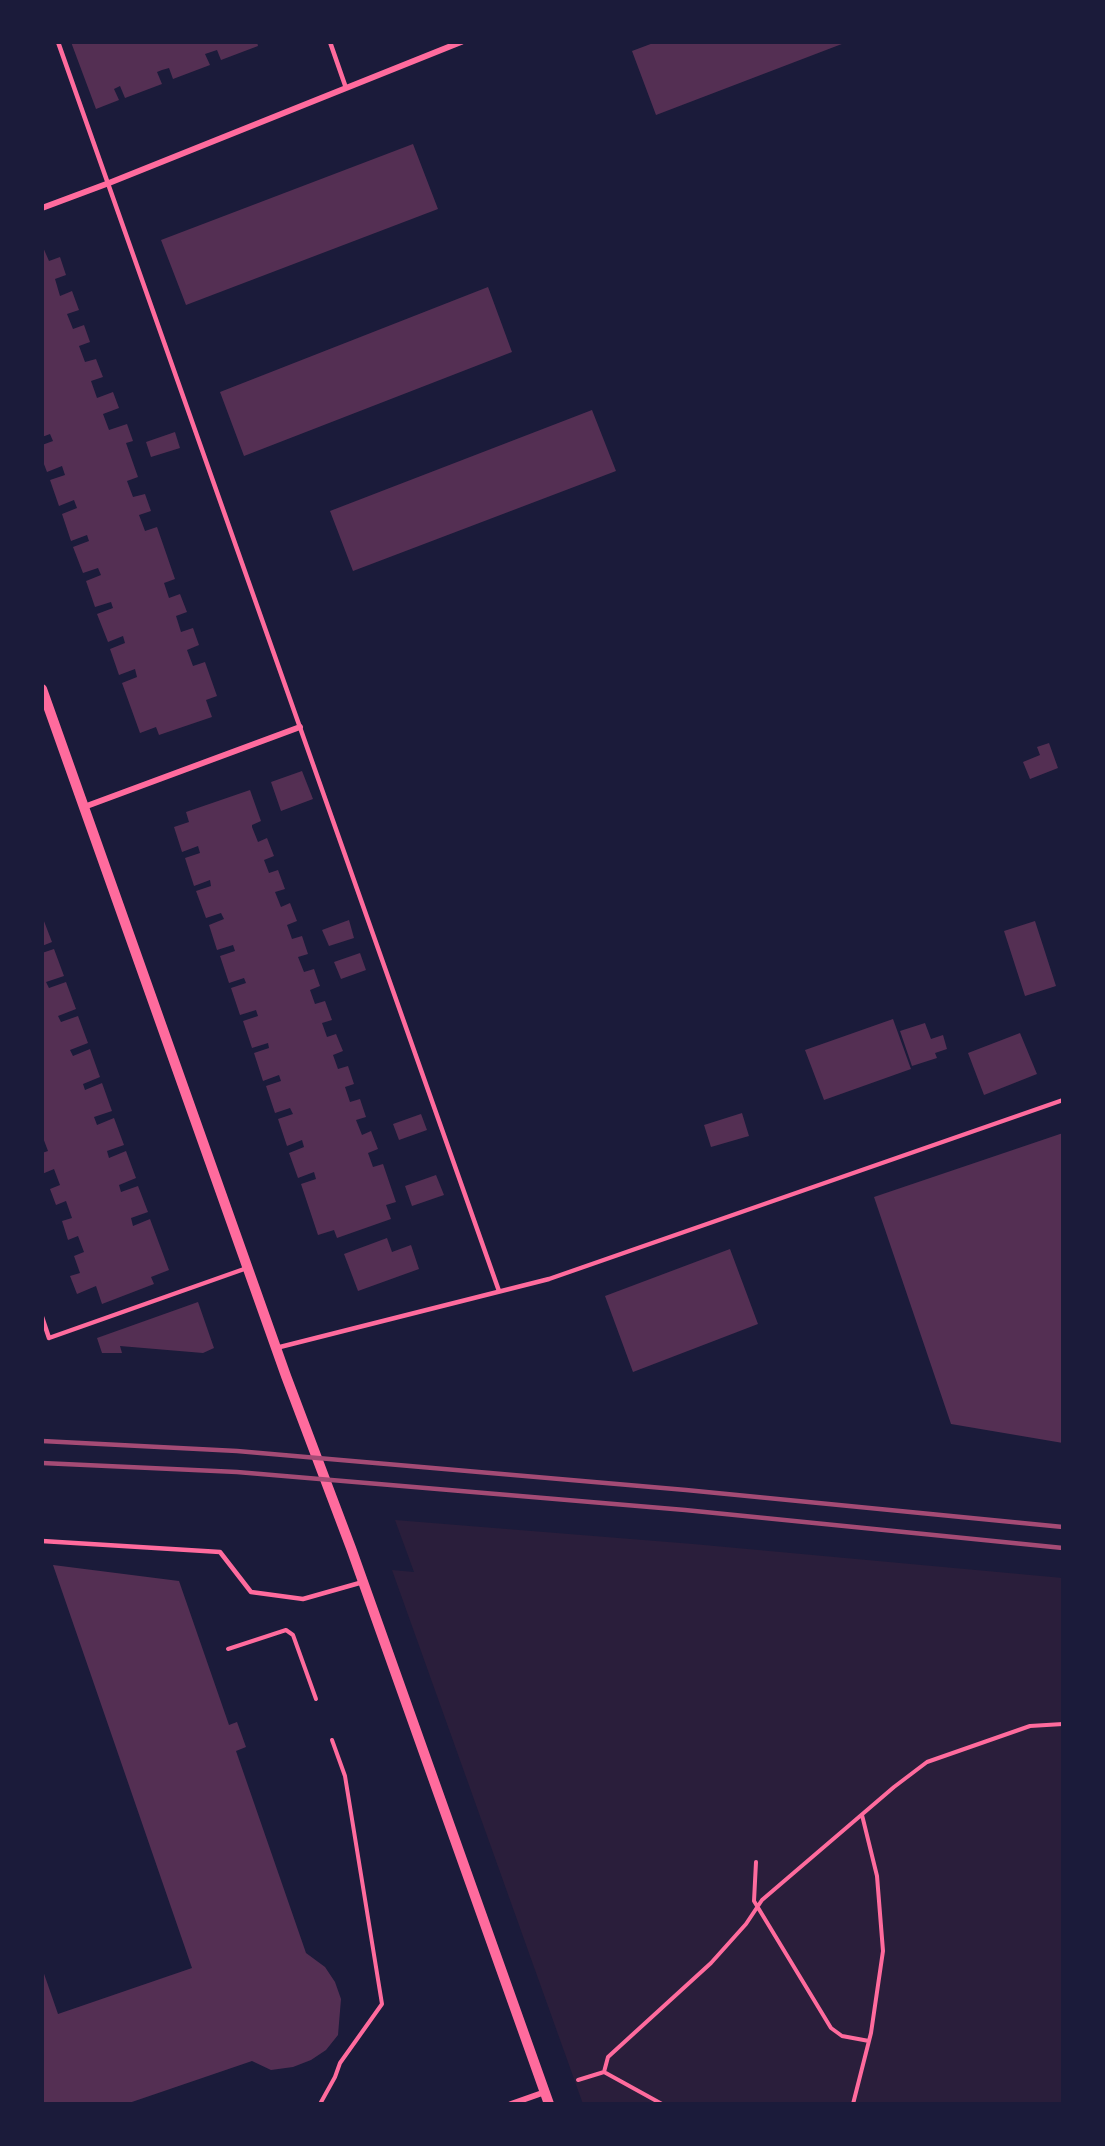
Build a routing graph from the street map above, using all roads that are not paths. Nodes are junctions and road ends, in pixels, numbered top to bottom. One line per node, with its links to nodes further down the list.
1 (58, 42): 5 (lane)
2 (330, 42): 4 (lane)
3 (461, 42): 4 (street)
4 (346, 88): 5 (street)
5 (109, 183): 6 (street); 8 (lane)
6 (42, 208)
7 (42, 689): 9 (street)
8 (300, 727): 9 (street); 12 (lane)
9 (84, 807): 11 (street)
10 (1063, 1100): 12 (lane)
11 (248, 1268): 13 (lane); 14 (street)
12 (498, 1292): 14 (lane)
13 (42, 1317)
14 (276, 1348): 16 (street)
15 (42, 1541): 16 (lane)
16 (363, 1582): 17 (street)
17 (545, 2092): 18 (street); 19 (street)
18 (511, 2104)
19 (549, 2104)

